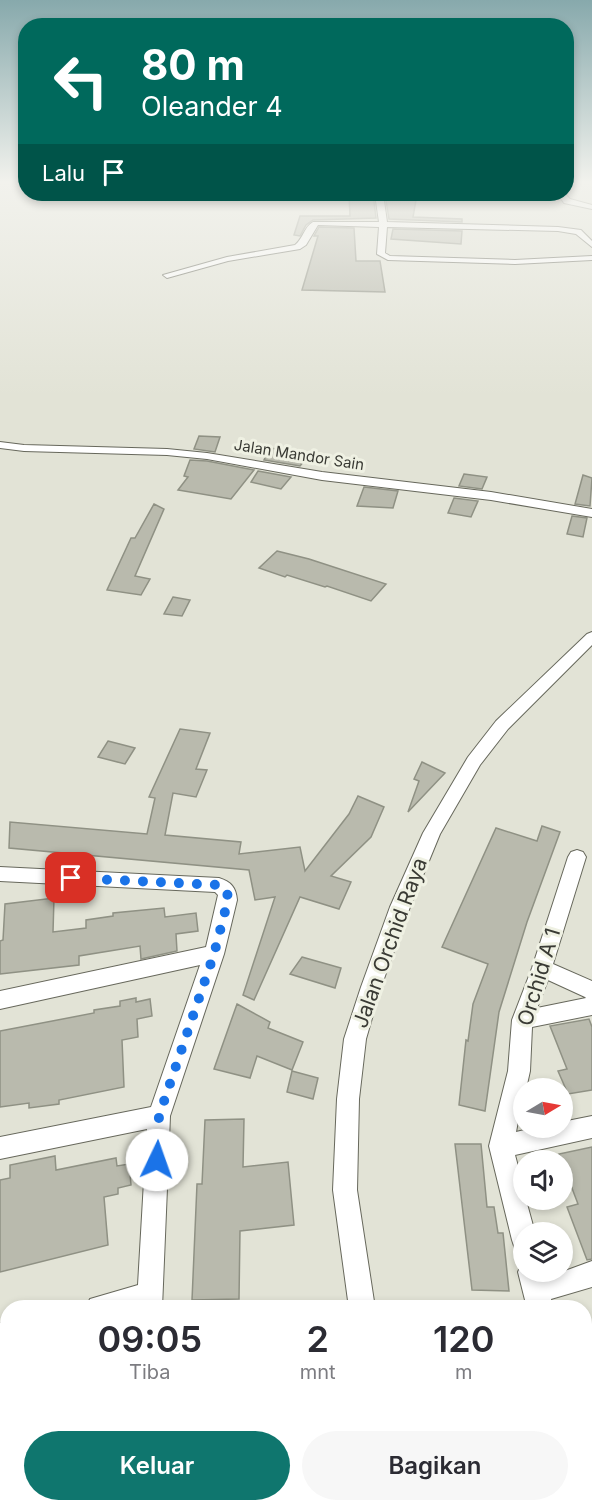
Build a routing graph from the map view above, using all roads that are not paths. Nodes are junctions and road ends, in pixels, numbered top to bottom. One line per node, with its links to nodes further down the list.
1 (257, 255): 4 (street)
2 (382, 255): 3 (street)
3 (592, 258)
4 (167, 274)
5 (0, 445): 6 (street, Jalan Mandor Sain)
6 (592, 513)
7 (592, 637): 24 (street, Jalan Orchid Raya)
8 (577, 857): 11 (street, Orchid A 1)
9 (2, 875): 10 (street)
10 (214, 954): 13 (street); 16 (street)
11 (542, 968): 12 (street); 15 (street, Orchid A 1)
12 (592, 991)
13 (0, 1000)
14 (592, 1006): 15 (street)
15 (522, 1020): 18 (street, Orchid A 1)
16 (159, 1116): 19 (street); 23 (street)
17 (592, 1127): 18 (street)
18 (501, 1146): 20 (street, Orchid A 1)
19 (0, 1148)
20 (520, 1222)
21 (592, 1274): 22 (street)
22 (535, 1290)
23 (149, 1300)
24 (361, 1300)

